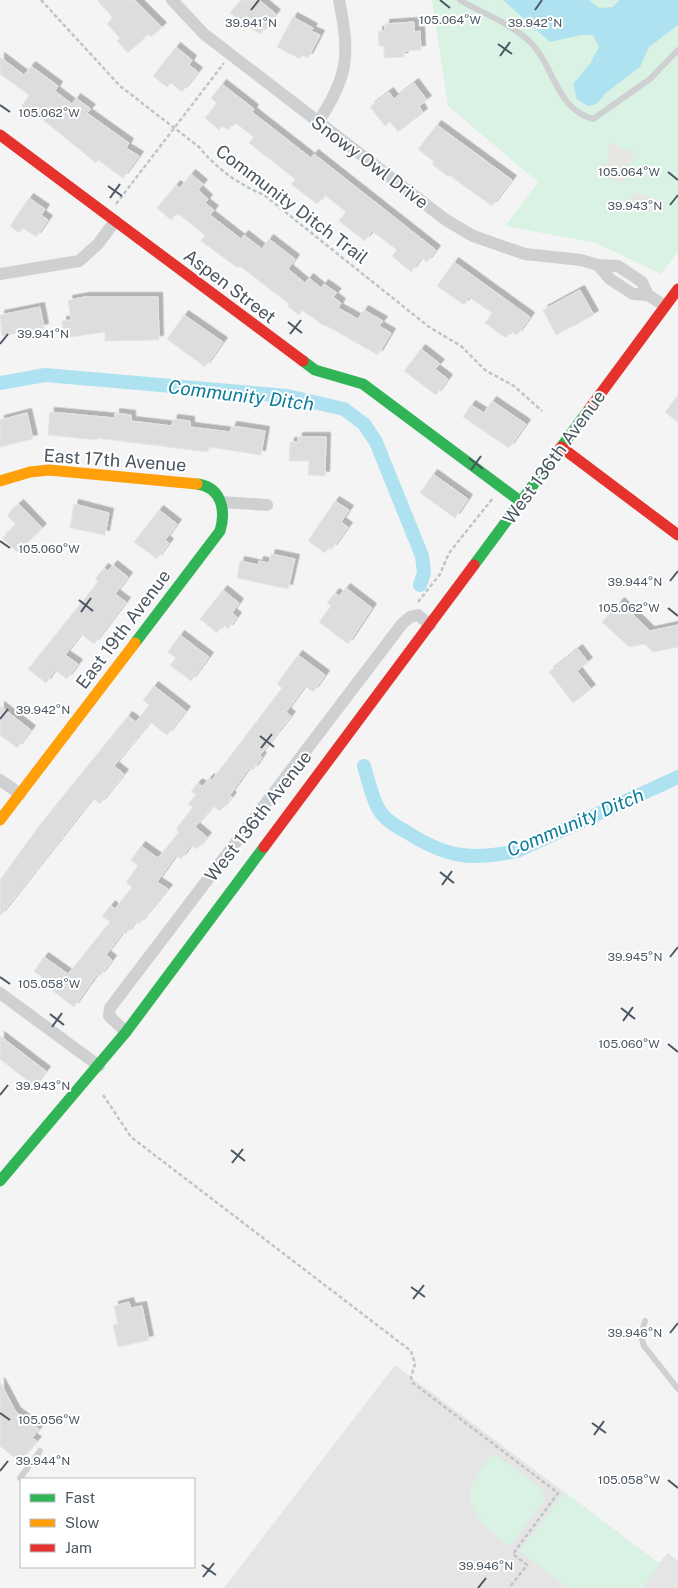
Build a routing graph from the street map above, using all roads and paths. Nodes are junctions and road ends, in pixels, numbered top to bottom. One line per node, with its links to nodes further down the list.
1 (41, 0): 8 (path, Community Ditch Trail)
2 (172, 0): 6 (street, Snowy Owl Drive)
3 (339, 0): 7 (street)
4 (460, 0): 5 (lane)
5 (678, 50)
6 (230, 54): 7 (street, Snowy Owl Drive); 8 (path)
7 (318, 122): 13 (street, Snowy Owl Drive)
8 (174, 129): 10 (path); 14 (path, Community Ditch Trail)
9 (0, 135): 10 (street, Aspen Street)
10 (111, 218): 11 (street); 18 (street, Aspen Street)
11 (0, 274)
12 (678, 289): 13 (street, West 136th Avenue)
13 (665, 306): 15 (street, West 136th Avenue)
14 (542, 411)
15 (561, 446): 18 (street, West 136th Avenue); 21 (street)
16 (0, 481): 19 (street, East 17th Avenue)
17 (495, 497): 22 (path)
18 (520, 501): 23 (street, West 136th Avenue)
19 (222, 502): 20 (street); 25 (street, East 19th Avenue)
20 (267, 505)
21 (678, 535)
22 (415, 605)
23 (430, 625): 28 (street, West 136th Avenue); 28 (street, West 136th Avenue)
24 (0, 780): 25 (street)
25 (20, 794): 26 (street, East 19th Avenue)
26 (0, 820)
27 (0, 993): 29 (street)
28 (126, 1032): 29 (street, West 136th Avenue)
29 (99, 1066): 31 (street, West 136th Avenue)
30 (103, 1095): 36 (path)
31 (0, 1181)
32 (646, 1321): 33 (lane)
33 (678, 1389)
34 (40, 1451): 35 (lane)
35 (20, 1478)
36 (509, 1588)

